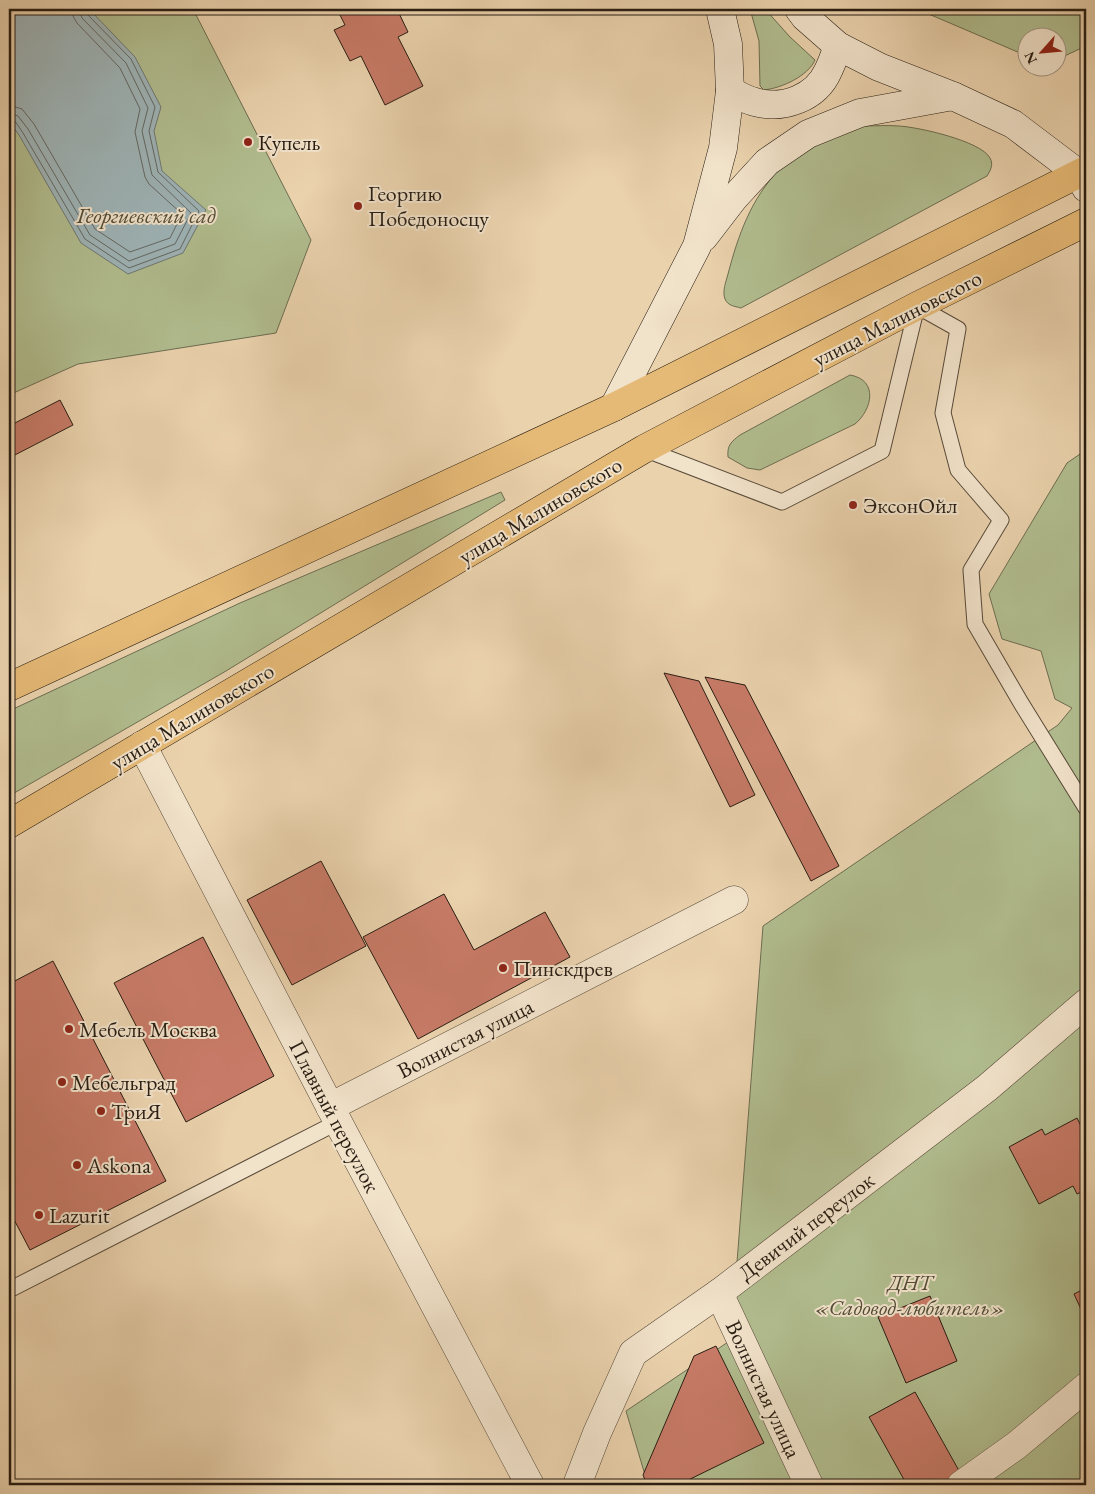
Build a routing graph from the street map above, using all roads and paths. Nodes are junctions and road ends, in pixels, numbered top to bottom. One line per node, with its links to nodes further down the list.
1 (720, 9): 4 (street)
2 (799, 9): 3 (street)
3 (838, 46): 4 (street); 5 (street)
4 (730, 91): 8 (street)
5 (953, 96): 6 (street); 8 (street)
6 (1084, 177): 10 (highway)
7 (1086, 222): 9 (highway, улица Малиновского)
8 (697, 246): 10 (street)
9 (917, 306): 11 (highway, улица Малиновского); 11 (lane); 14 (lane)
10 (614, 407): 12 (highway)
11 (644, 449): 13 (highway, улица Малиновского)
12 (9, 687)
13 (142, 745): 15 (highway, улица Малиновского); 18 (street, Плавный переулок)
14 (1086, 808)
15 (9, 824)
16 (734, 900): 18 (street, Волнистая улица)
17 (1086, 1003): 20 (street, Девичий переулок)
18 (334, 1114): 19 (lane); 22 (street, Плавный переулок)
19 (9, 1290)
20 (719, 1293): 23 (street, Девичий переулок); 24 (street, Волнистая улица)
21 (1086, 1387): 25 (street)
22 (530, 1485)
23 (576, 1485)
24 (809, 1485)
25 (961, 1485)

